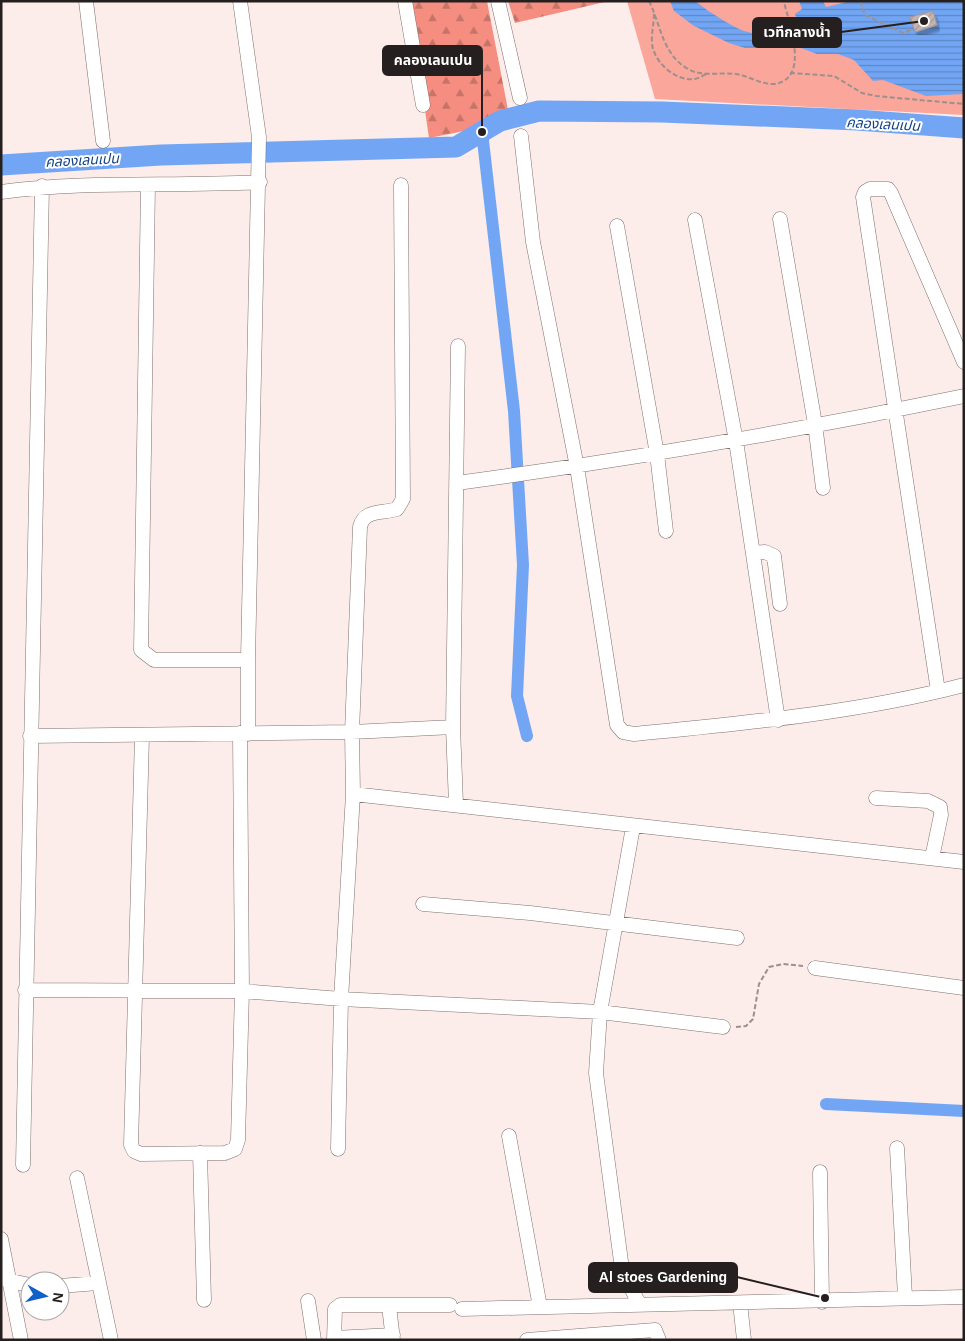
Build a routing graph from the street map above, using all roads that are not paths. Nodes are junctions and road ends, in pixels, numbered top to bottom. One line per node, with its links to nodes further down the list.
1 (86, 1): 8 (street)
2 (240, 1): 9 (street)
3 (405, 1): 6 (street)
4 (498, 1): 5 (street)
5 (520, 98)
6 (423, 105)
7 (521, 136): 24 (street)
8 (103, 141)
9 (260, 177): 10 (street); 30 (street)
10 (148, 185): 12 (street); 30 (street)
11 (401, 185): 35 (street)
12 (42, 186): 13 (street); 37 (street)
13 (1, 192)
14 (780, 219): 21 (street)
15 (695, 220): 22 (street)
16 (617, 226): 23 (street)
17 (458, 346): 25 (street)
18 (963, 360): 20 (street)
19 (964, 396): 20 (street)
20 (896, 410): 21 (street); 32 (street)
21 (814, 424): 22 (street); 26 (street)
22 (736, 440): 23 (street); 28 (street)
23 (657, 454): 24 (street); 27 (street)
24 (577, 467): 25 (street); 33 (street)
25 (457, 483): 34 (street)
26 (823, 488)
27 (666, 531)
28 (753, 553): 29 (street); 33 (street)
29 (780, 604)
30 (248, 660): 36 (street)
31 (964, 685): 32 (street)
32 (938, 691): 33 (street)
33 (778, 720)
34 (452, 727): 35 (street); 41 (street)
35 (352, 732): 36 (street); 39 (street)
36 (245, 734): 38 (street); 51 (street)
37 (30, 736): 38 (street); 50 (street)
38 (142, 736): 52 (street)
39 (352, 794): 41 (street); 53 (street)
40 (876, 798): 43 (street)
41 (456, 804): 42 (street)
42 (633, 826): 43 (street); 46 (street)
43 (932, 858): 44 (street)
44 (964, 862)
45 (423, 904): 46 (street)
46 (616, 922): 47 (street); 54 (street)
47 (737, 938)
48 (815, 968): 49 (street)
49 (964, 988)
50 (25, 990): 52 (street); 60 (street)
51 (242, 991): 52 (street); 53 (street); 59 (street)
52 (136, 992): 59 (street)
53 (342, 999): 54 (street); 58 (street)
54 (600, 1012): 55 (street); 74 (street)
55 (723, 1027)
56 (508, 1136): 76 (street)
57 (897, 1148): 68 (street)
58 (338, 1149)
59 (200, 1153): 70 (street)
60 (22, 1165)
61 (820, 1172): 72 (street)
62 (77, 1178): 66 (street)
63 (1, 1239): 64 (street)
64 (5, 1279): 65 (street); 79 (street)
65 (20, 1283)
66 (98, 1283): 67 (street); 80 (street)
67 (70, 1285)
68 (905, 1297): 69 (street); 72 (street)
69 (964, 1297)
70 (204, 1300)
71 (308, 1301): 81 (street)
72 (822, 1302): 73 (street)
73 (740, 1303): 74 (street); 84 (street)
74 (640, 1304): 76 (street)
75 (389, 1306): 76 (street); 77 (street); 78 (street)
76 (540, 1307)
77 (393, 1338): 78 (street)
78 (334, 1339)
79 (21, 1340)
80 (111, 1340)
81 (314, 1340)
82 (527, 1340): 83 (street)
83 (659, 1340)
84 (744, 1340)

